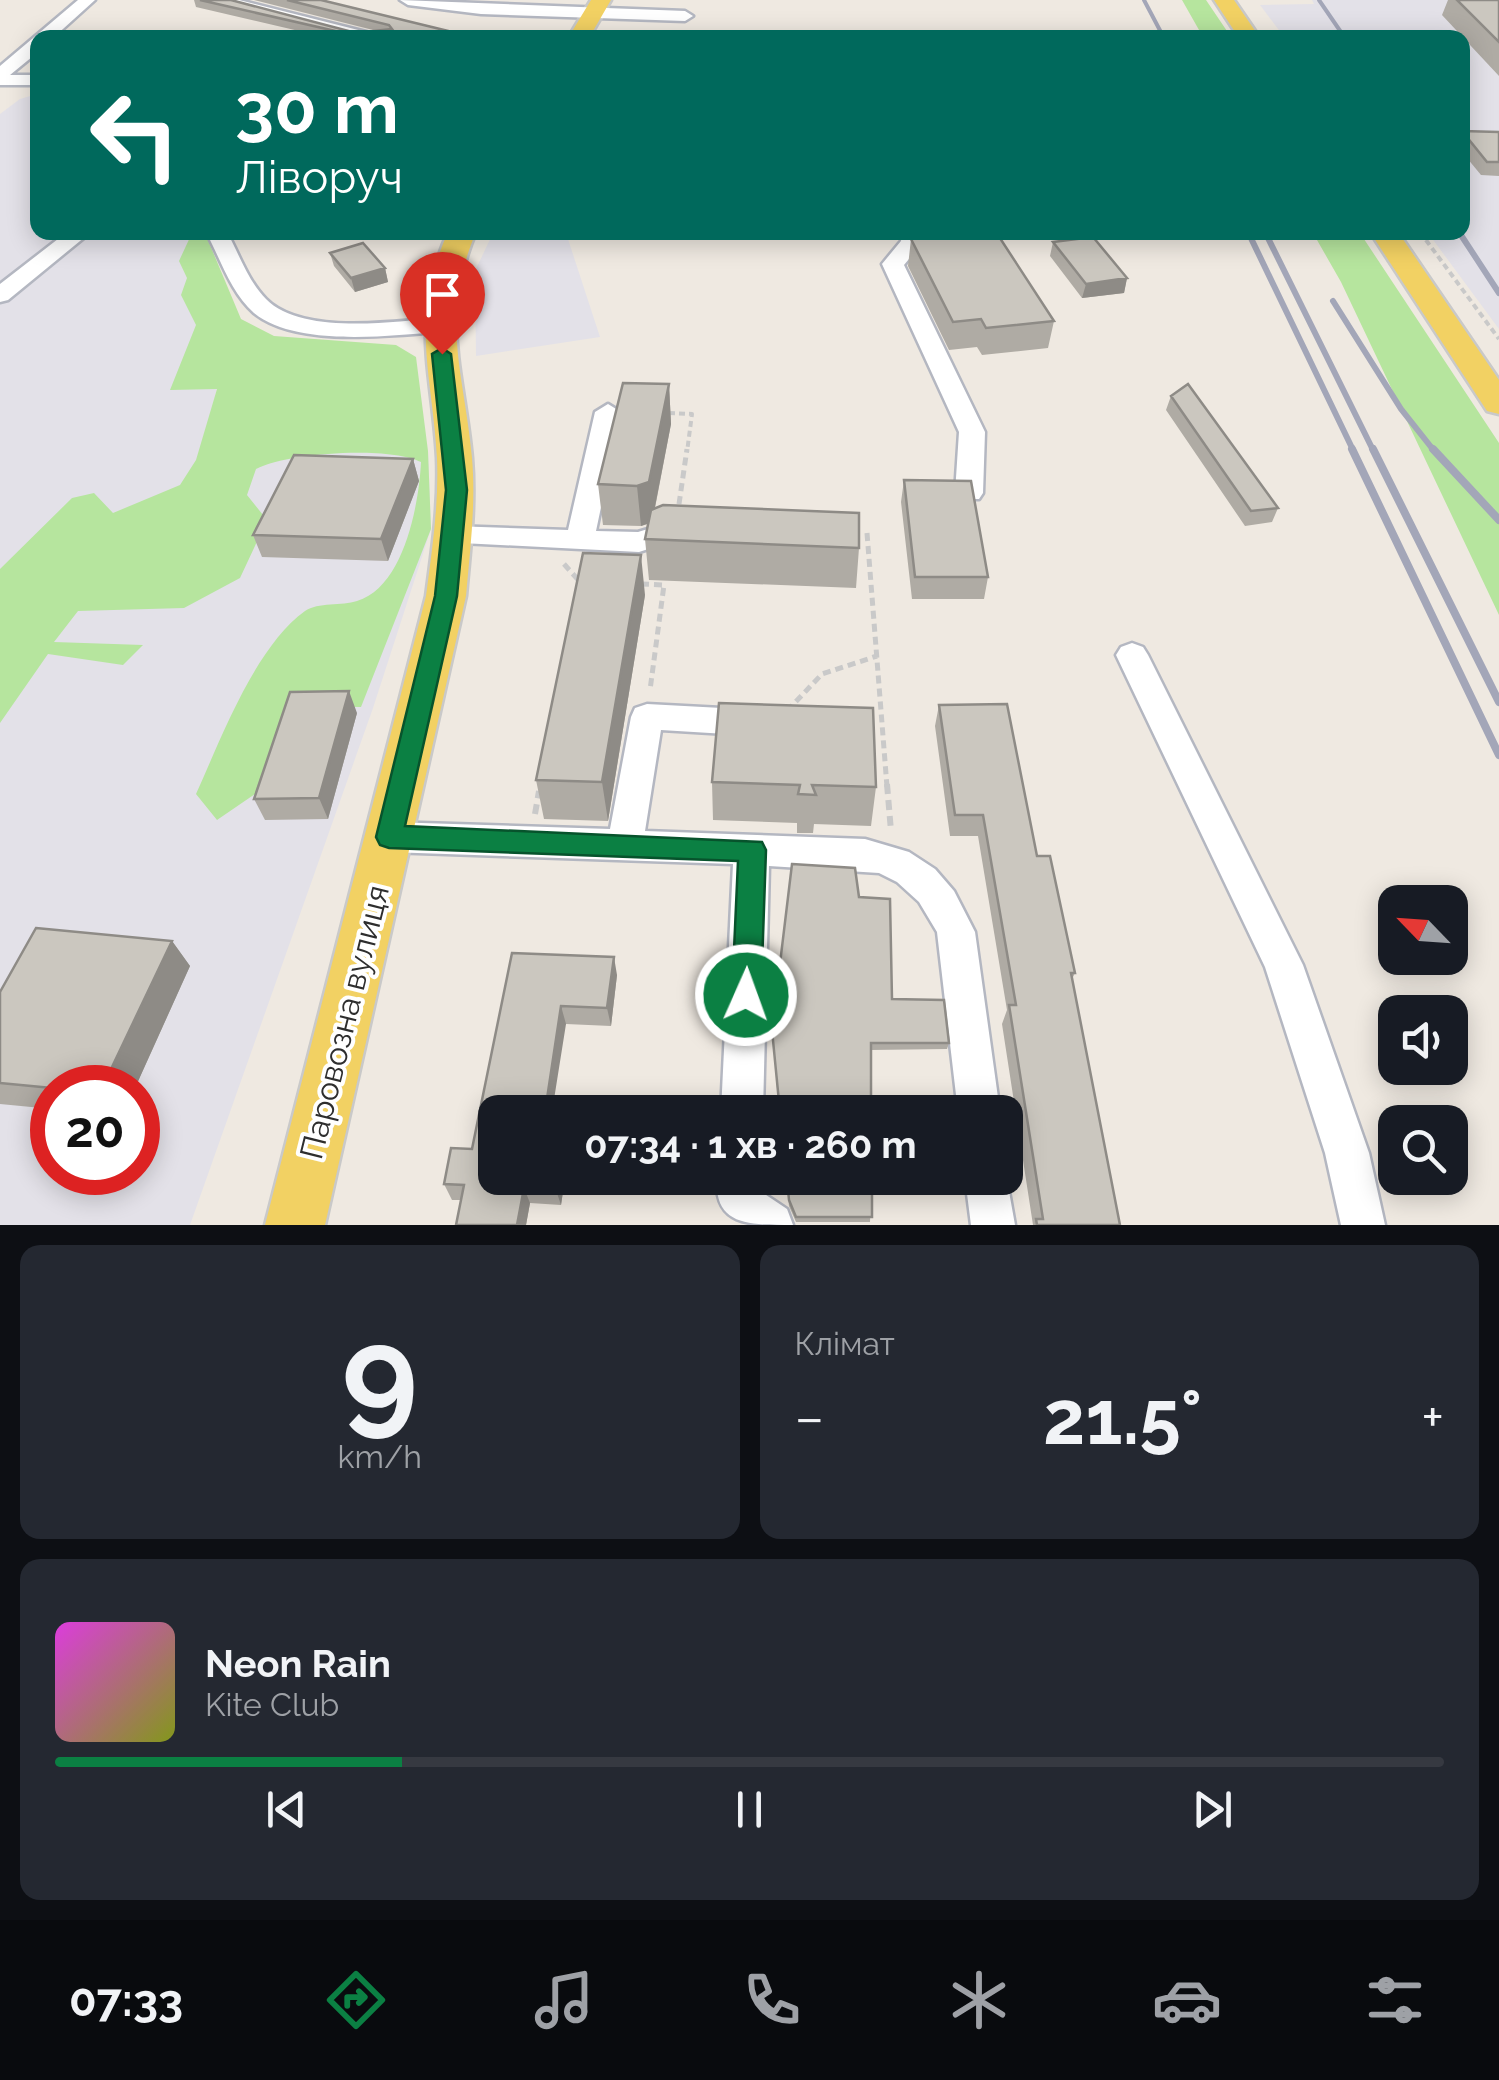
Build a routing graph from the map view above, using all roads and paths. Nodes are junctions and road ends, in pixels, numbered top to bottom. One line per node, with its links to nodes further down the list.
1 (87, 0): 8 (street)
2 (219, 0): 7 (street)
3 (408, 0): 5 (street)
4 (1224, 0): 12 (main road)
5 (597, 7): 6 (street); 11 (main road)
6 (685, 16)
7 (324, 24): 9 (street); 10 (street)
8 (53, 30)
9 (315, 30)
10 (349, 30)
11 (583, 30)
12 (1245, 30)
13 (30, 49): 14 (street)
14 (2, 72): 15 (street)
15 (30, 78)
16 (71, 240): 22 (street)
17 (221, 240): 23 (street)
18 (458, 240): 23 (main road, Паровозна вулиця)
19 (912, 240): 27 (street)
20 (1389, 240): 25 (main road)
21 (1426, 240): 24 (path)
22 (0, 295)
23 (438, 325): 31 (main road, Паровозна вулиця)
24 (1499, 339)
25 (1499, 404)
26 (608, 412): 28 (path); 32 (street)
27 (969, 493)
28 (676, 527): 29 (street); 32 (street)
29 (714, 528)
30 (867, 533): 38 (path)
31 (452, 535): 32 (street); 42 (main road, Паровозна вулиця)
32 (568, 540): 33 (path)
33 (581, 583): 34 (path); 36 (path)
34 (598, 584)
35 (631, 584): 39 (path)
36 (577, 600)
37 (1132, 655): 54 (street)
38 (877, 656): 40 (path); 46 (path)
39 (647, 718): 40 (street); 44 (street)
40 (774, 724)
41 (540, 790): 43 (path)
42 (389, 837): 43 (street); 51 (main road, Паровозна вулиця)
43 (530, 842): 44 (street)
44 (625, 845): 45 (street)
45 (752, 850): 46 (street); 47 (street)
46 (893, 859): 48 (street)
47 (743, 1095)
48 (976, 1095)
49 (738, 1195): 52 (street)
50 (989, 1195): 53 (street)
51 (295, 1225)
52 (771, 1225)
53 (993, 1225)
54 (1363, 1225)

